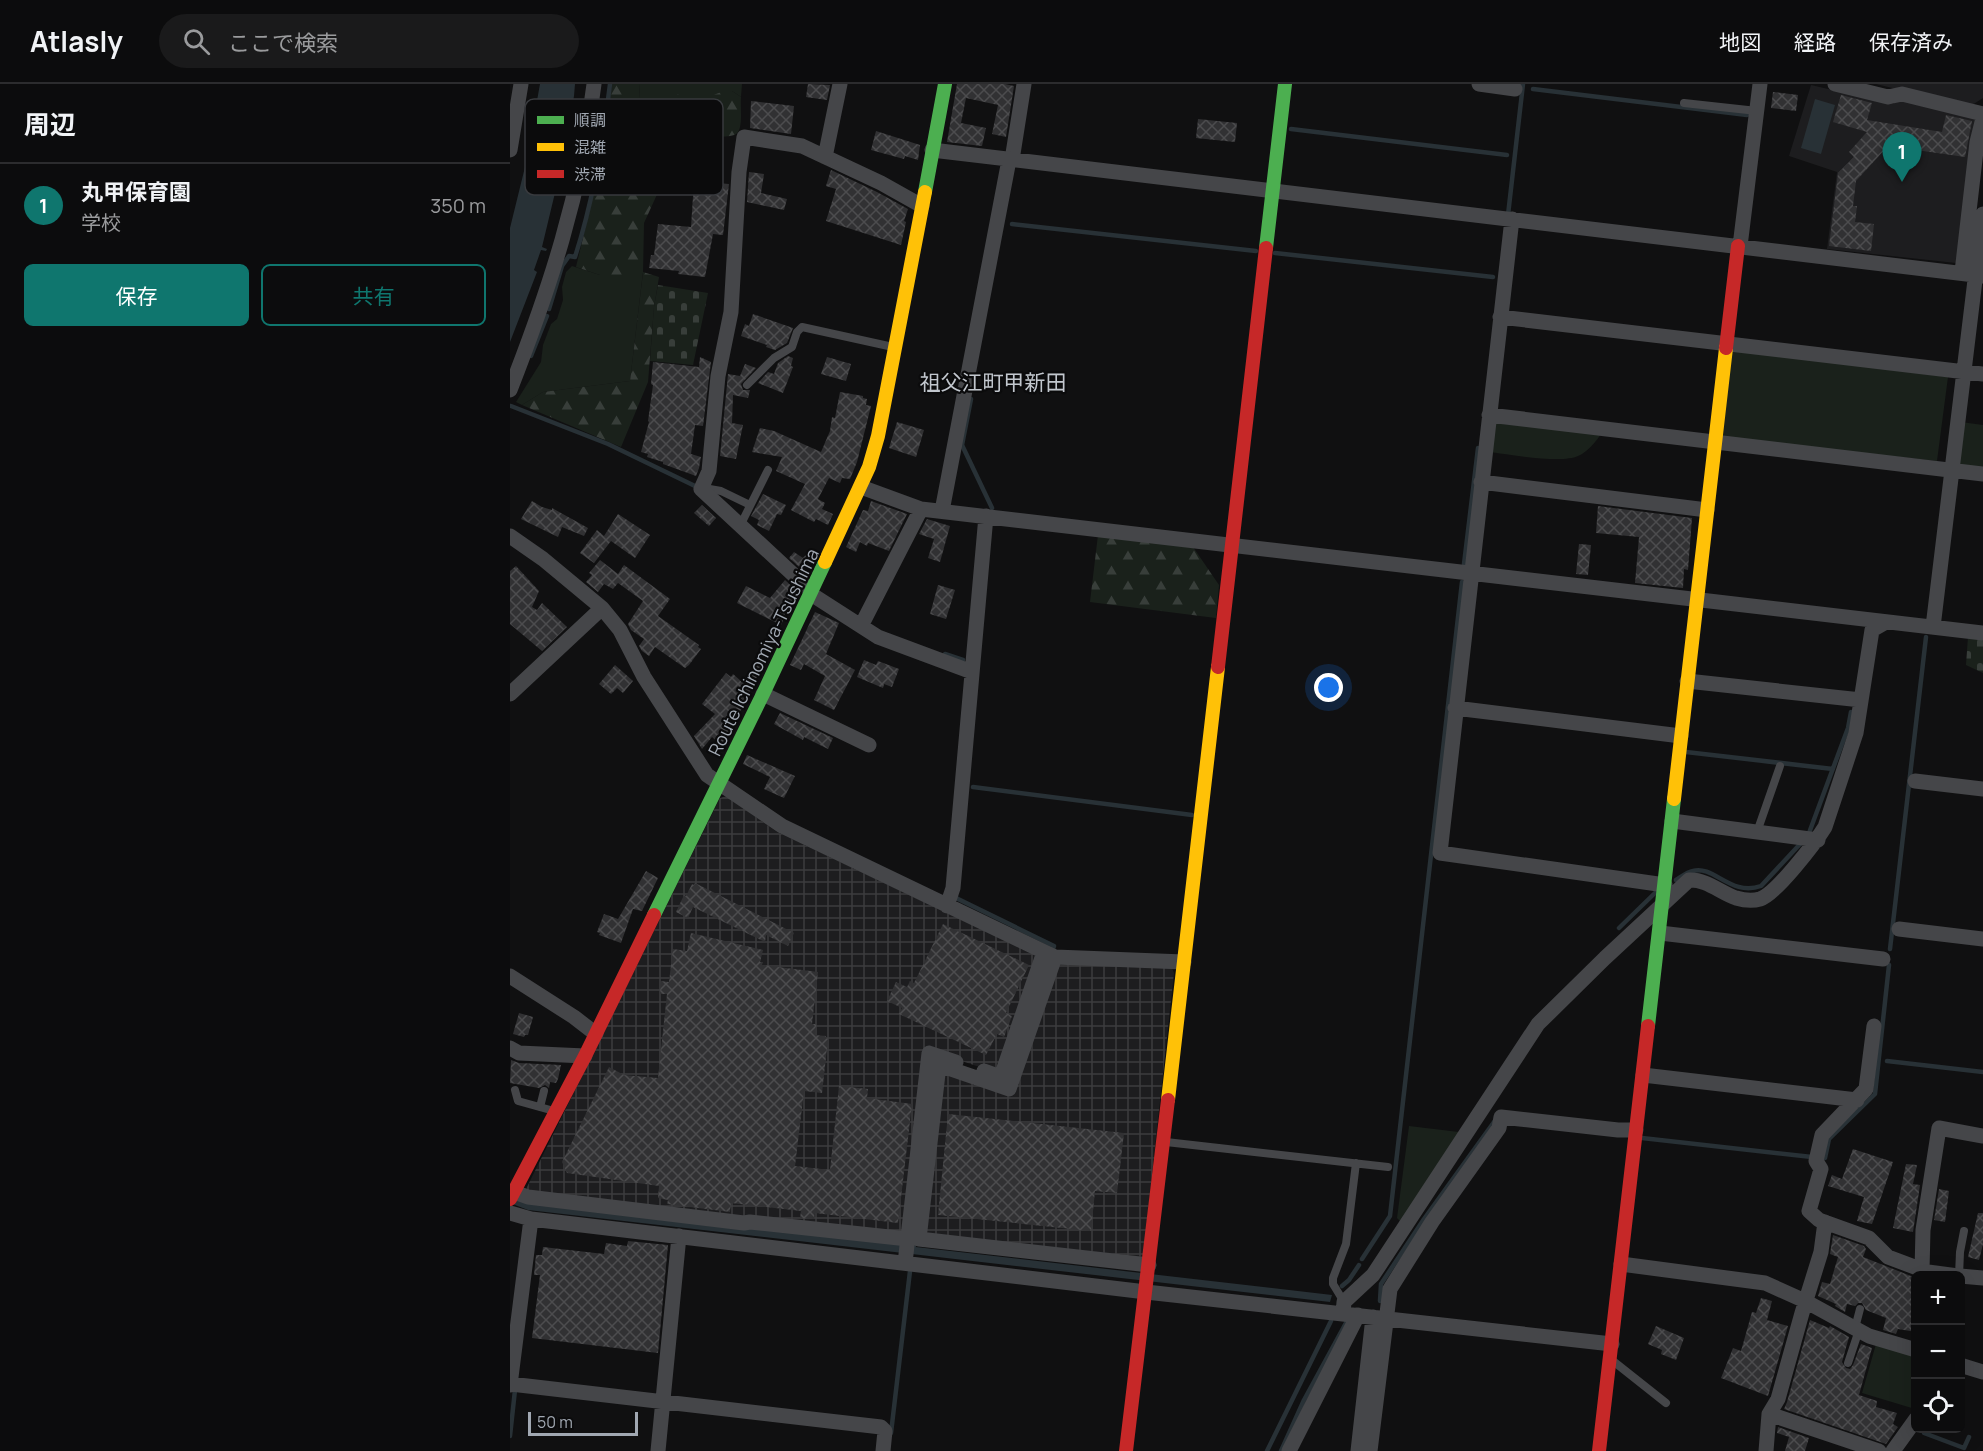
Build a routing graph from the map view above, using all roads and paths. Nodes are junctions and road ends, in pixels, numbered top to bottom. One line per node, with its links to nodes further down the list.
1 (521, 84): 15 (street)
2 (594, 84): 11 (street)
3 (840, 84): 18 (street)
4 (945, 84): 16 (street, Route Ichinomiya-Tsushima)
5 (1023, 84): 19 (street)
6 (1285, 84): 20 (street)
7 (1479, 84): 10 (street)
8 (1760, 84): 13 (street)
9 (1835, 84): 14 (street)
10 (1515, 88)
11 (592, 99)
12 (1684, 103): 13 (lane)
13 (1756, 111): 25 (street)
14 (1983, 116): 17 (street)
15 (510, 150)
16 (932, 150): 19 (street); 22 (street, Route Ichinomiya-Tsushima)
17 (1979, 156): 26 (street)
18 (825, 157): 22 (street); 40 (street)
19 (1011, 160): 20 (street); 45 (street)
20 (1272, 191): 24 (street); 49 (street)
21 (574, 195): 33 (street)
22 (922, 206): 29 (street, Route Ichinomiya-Tsushima)
23 (1983, 214): 26 (street)
24 (1512, 219): 25 (street); 27 (street)
25 (1739, 246): 26 (street); 28 (street)
26 (1974, 274): 30 (street)
27 (1500, 317): 28 (street); 34 (street)
28 (1726, 344): 30 (street); 35 (street)
29 (895, 348): 32 (lane); 41 (street, Route Ichinomiya-Tsushima)
30 (1964, 372): 31 (street); 37 (street)
31 (1983, 374)
32 (747, 385)
33 (510, 390)
34 (1489, 415): 35 (street); 39 (street)
35 (1715, 442): 37 (street); 44 (street)
36 (768, 470): 42 (lane)
37 (1952, 471): 38 (street); 56 (street)
38 (1983, 474)
39 (1481, 482): 44 (street); 50 (street)
40 (702, 487): 42 (lane); 47 (street)
41 (861, 487): 43 (street); 51 (street, Route Ichinomiya-Tsushima)
42 (750, 505): 47 (lane)
43 (921, 509): 45 (street); 55 (street)
44 (1707, 510): 52 (street)
45 (942, 511): 46 (street)
46 (986, 516): 49 (street); 58 (street)
47 (740, 526): 51 (street)
48 (510, 536): 53 (street)
49 (1232, 546): 50 (street); 81 (street)
50 (1470, 574): 52 (street); 63 (street)
51 (811, 593): 55 (street); 61 (street, Route Ichinomiya-Tsushima)
52 (1696, 600): 54 (street); 59 (street)
53 (602, 608): 60 (street); 68 (street)
54 (1886, 622): 56 (street); 62 (street)
55 (861, 626): 58 (street)
56 (1933, 627): 57 (street)
57 (1983, 633)
58 (972, 672): 75 (street)
59 (1687, 681): 62 (street); 64 (street)
60 (510, 694)
61 (763, 694): 65 (street); 68 (street, Route Ichinomiya-Tsushima)
62 (1861, 700): 72 (street)
63 (1455, 708): 64 (street); 73 (street)
64 (1681, 736): 70 (street)
65 (868, 745)
66 (1780, 766): 71 (lane)
67 (1916, 781): 69 (street)
68 (719, 783): 75 (street); 84 (street, Route Ichinomiya-Tsushima)
69 (1983, 789)
70 (1672, 821): 71 (street); 73 (street)
71 (1757, 832): 72 (street)
72 (1818, 840): 74 (street)
73 (1665, 885): 74 (street)
74 (1663, 903): 77 (street); 114 (street)
75 (947, 906): 79 (street)
76 (1899, 929): 78 (street)
77 (1660, 933): 80 (street); 87 (street)
78 (1983, 939)
79 (1050, 954): 81 (street); 104 (street)
80 (1883, 959)
81 (1184, 962): 95 (street)
82 (510, 976): 84 (street)
83 (1874, 1026): 90 (street)
84 (596, 1034): 86 (street, Route Ichinomiya-Tsushima)
85 (510, 1048): 86 (street)
86 (585, 1056): 92 (street, Route Ichinomiya-Tsushima)
87 (1643, 1075): 90 (street); 93 (street)
88 (515, 1090): 91 (lane)
89 (544, 1091): 91 (lane)
90 (1857, 1100): 101 (street)
91 (540, 1107): 92 (lane)
92 (557, 1112): 98 (street, Route Ichinomiya-Tsushima)
93 (1636, 1130): 105 (street); 114 (street)
94 (1983, 1136): 107 (street)
95 (1163, 1142): 96 (lane); 110 (street)
96 (1356, 1163): 97 (lane); 114 (lane)
97 (1388, 1167)
98 (512, 1195): 104 (street)
99 (510, 1213): 100 (street)
100 (531, 1219): 103 (street); 121 (street)
101 (1825, 1222): 106 (street); 112 (street)
102 (1964, 1231): 108 (lane)
103 (679, 1236): 104 (street); 122 (street)
104 (910, 1242): 110 (street); 110 (street)
105 (1621, 1264): 112 (street); 117 (street)
106 (1925, 1271)
107 (1930, 1271)
108 (1959, 1271)
109 (1965, 1276): 111 (street)
110 (1147, 1278): 114 (street); 128 (street)
111 (1983, 1278)
112 (1805, 1301): 115 (street); 124 (street)
113 (1860, 1309): 115 (lane)
114 (1361, 1313): 117 (street); 129 (street); 130 (street); 131 (street)
115 (1857, 1329): 116 (street); 118 (lane)
116 (1911, 1349)
117 (1611, 1351): 123 (lane); 132 (street)
118 (1848, 1364)
119 (1965, 1367): 120 (street)
120 (1983, 1372)
121 (510, 1384): 122 (street)
122 (663, 1402): 126 (street); 127 (street)
123 (1666, 1403)
124 (1769, 1414): 133 (street); 134 (street)
125 (1911, 1426): 135 (street)
126 (658, 1451)
127 (883, 1451)
128 (1126, 1451)
129 (1289, 1451)
130 (1358, 1451)
131 (1370, 1451)
132 (1599, 1451)
133 (1766, 1451)
134 (1879, 1451)
135 (1893, 1451)

